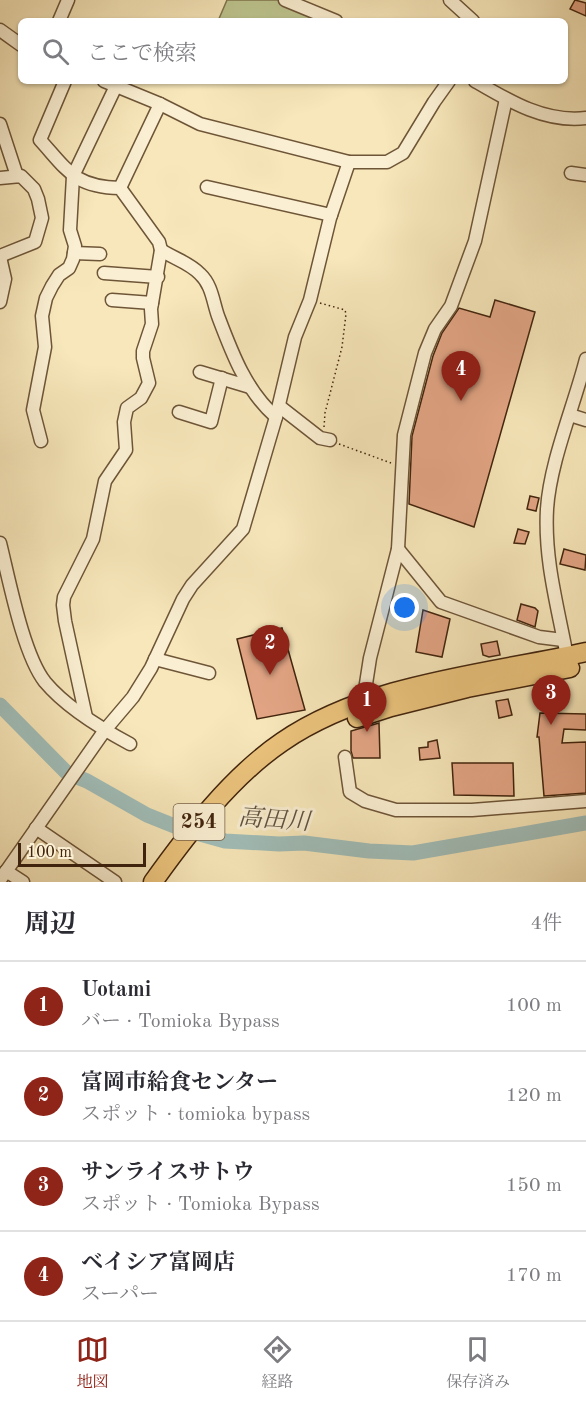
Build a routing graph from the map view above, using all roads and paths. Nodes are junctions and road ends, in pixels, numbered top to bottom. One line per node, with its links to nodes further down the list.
1 (68, 0): 4 (street)
2 (285, 0): 5 (street)
3 (450, 0): 6 (street)
4 (60, 18)
5 (329, 18)
6 (470, 18)
7 (0, 30): 8 (street)
8 (18, 43)
9 (64, 84): 21 (street)
10 (110, 84): 14 (street); 21 (street)
11 (447, 84): 17 (street)
12 (480, 84): 13 (street)
13 (506, 99): 15 (street); 46 (street)
14 (160, 104): 17 (street); 24 (street)
15 (586, 118)
16 (1, 129): 20 (street)
17 (349, 162): 25 (street)
18 (571, 173): 19 (street)
19 (586, 175)
20 (17, 176): 22 (street); 29 (street)
21 (73, 176): 24 (street); 27 (street)
22 (0, 178)
23 (207, 187): 25 (street)
24 (120, 188): 26 (street)
25 (331, 215): 33 (street)
26 (160, 250): 31 (street); 39 (street)
27 (74, 253): 28 (street); 45 (street)
28 (100, 254)
29 (0, 256): 34 (street)
30 (104, 273): 31 (street)
31 (158, 277): 35 (street)
32 (112, 300): 35 (street)
33 (310, 300): 40 (street); 44 (path)
34 (0, 302)
35 (152, 303): 54 (street)
36 (586, 359): 42 (street)
37 (200, 372): 38 (street)
38 (222, 378): 39 (street); 41 (street)
39 (250, 387): 40 (street)
40 (277, 411): 44 (street); 51 (street)
41 (179, 412)
42 (570, 415): 43 (street); 50 (street)
43 (586, 420)
44 (330, 440): 46 (path)
45 (41, 441)
46 (401, 466): 48 (street)
47 (0, 543): 54 (street)
48 (398, 549): 50 (street); 53 (street)
49 (586, 652): 50 (highway, 254)
50 (571, 658): 53 (highway, 254); 58 (highway, 254)
51 (155, 659): 52 (street); 55 (street)
52 (209, 673)
53 (363, 703): 58 (highway, 254)
54 (86, 717): 55 (street)
55 (103, 733): 56 (street); 60 (street)
56 (130, 744)
57 (345, 757): 59 (street)
58 (254, 772): 64 (highway, 254); 65 (highway, 254)
59 (586, 801)
60 (36, 828): 61 (street); 63 (street)
61 (3, 876): 62 (street)
62 (23, 882)
63 (115, 882)
64 (153, 882)
65 (165, 882)

